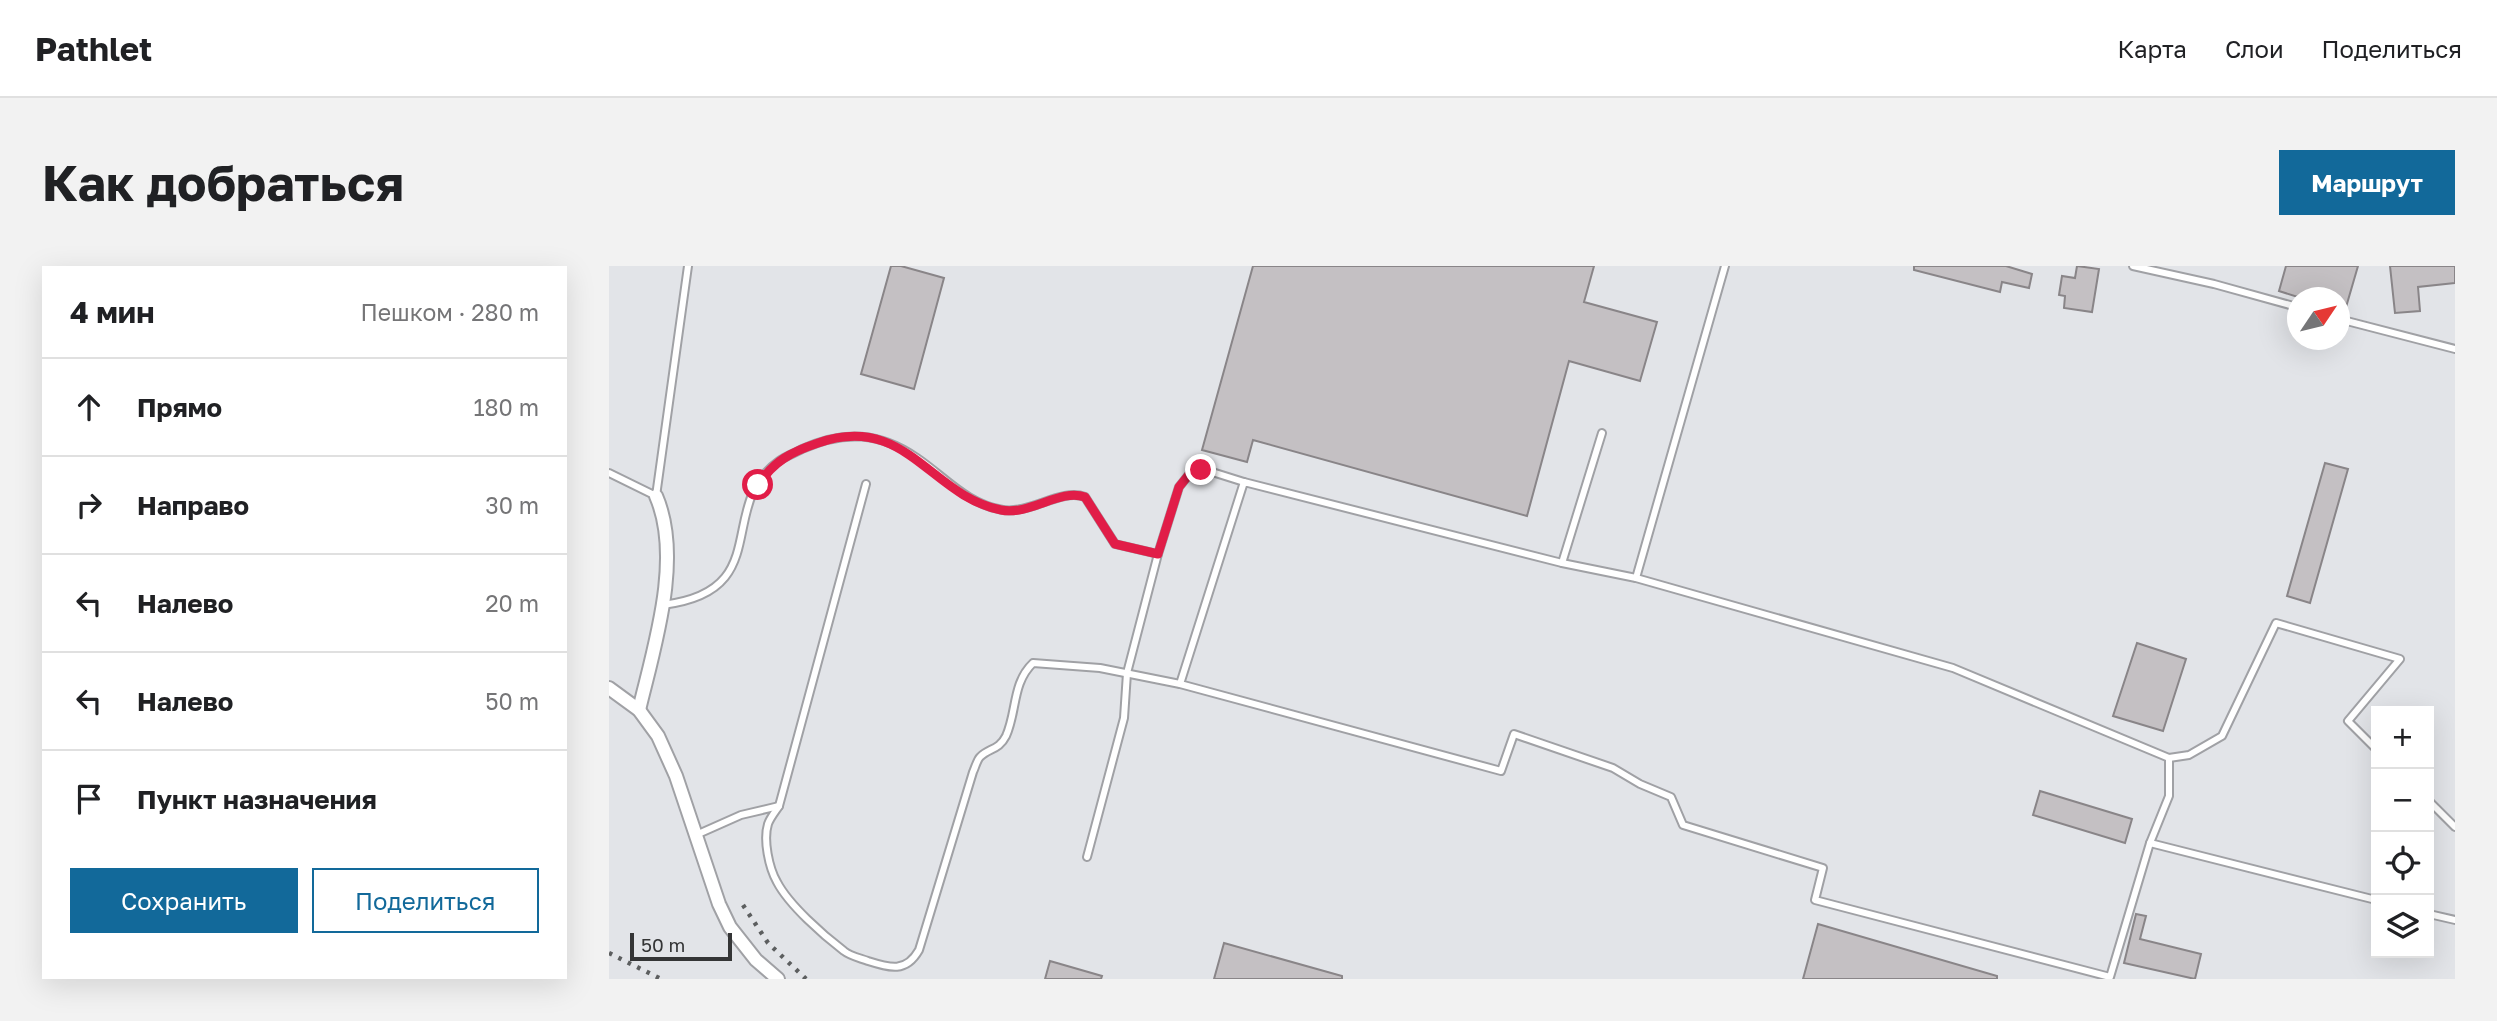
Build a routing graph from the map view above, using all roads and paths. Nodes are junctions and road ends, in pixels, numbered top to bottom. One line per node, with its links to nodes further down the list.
1 (688, 266): 11 (lane)
2 (1725, 266): 14 (lane)
3 (2133, 266): 4 (lane)
4 (2287, 304)
5 (2350, 322): 6 (lane)
6 (2455, 349)
7 (1602, 433): 13 (lane)
8 (609, 473): 11 (lane)
9 (1244, 482): 12 (lane); 13 (lane); 17 (lane)
10 (866, 484): 22 (lane)
11 (656, 496): 15 (street)
12 (1158, 554): 15 (lane); 16 (lane)
13 (1562, 563): 14 (lane)
14 (1636, 578): 21 (lane)
15 (663, 605): 19 (street)
16 (1127, 674): 17 (lane); 22 (lane); 27 (lane)
17 (1180, 684): 31 (lane)
18 (609, 688): 19 (street)
19 (639, 710): 25 (street)
20 (2371, 744): 21 (lane)
21 (2169, 758): 26 (lane)
22 (779, 806): 25 (lane)
23 (2434, 806): 24 (lane)
24 (2455, 827)
25 (697, 835): 32 (street)
26 (2150, 843): 28 (lane); 31 (lane)
27 (1087, 857)
28 (2371, 899)
29 (2434, 915): 30 (lane)
30 (2455, 920)
31 (2110, 978)
32 (778, 979)

